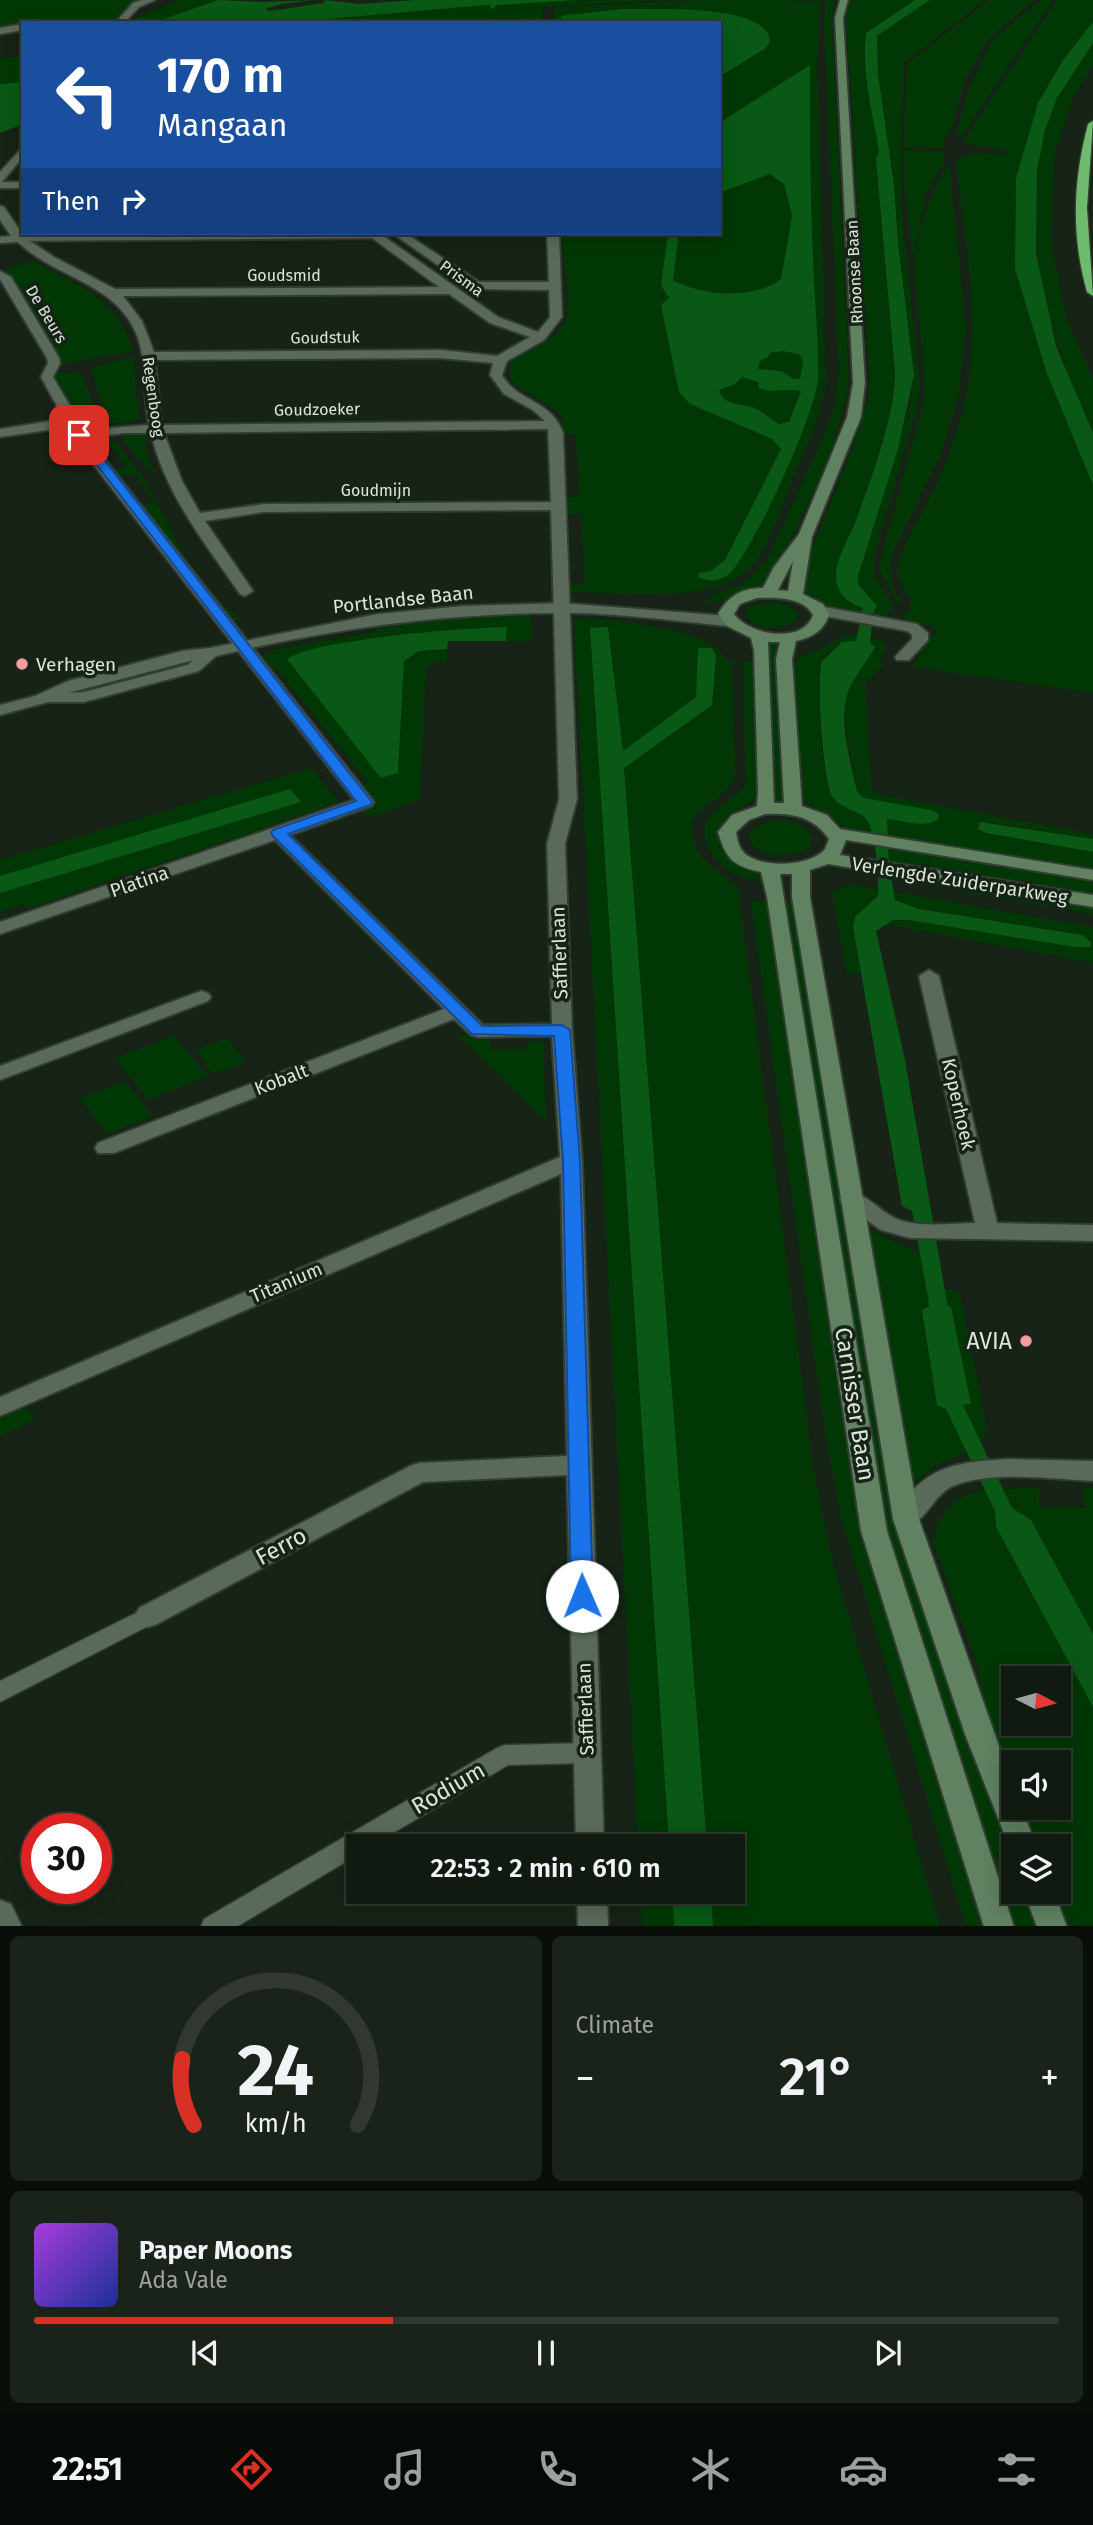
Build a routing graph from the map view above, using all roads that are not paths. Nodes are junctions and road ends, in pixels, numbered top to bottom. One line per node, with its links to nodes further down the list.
1 (151, 0): 3 (street)
2 (844, 0): 33 (main road, Rhoonse Baan)
3 (121, 21)
4 (21, 27): 5 (street)
5 (0, 31)
6 (1093, 124): 21 (highway)
7 (21, 152): 8 (street)
8 (0, 179)
9 (21, 184): 10 (street)
10 (0, 185)
11 (0, 209): 16 (street, Regenboog)
12 (212, 235): 16 (street)
13 (375, 235): 20 (street, Prisma)
14 (401, 235): 19 (street, Prisma)
15 (553, 235): 19 (street)
16 (20, 239): 17 (street); 22 (street, Regenboog)
17 (0, 240)
18 (0, 274): 26 (street, De Beurs)
19 (556, 286): 23 (street)
20 (454, 290): 22 (street, Goudsmid); 23 (street, Prisma)
21 (1093, 292)
22 (113, 293): 24 (street, Regenboog)
23 (540, 337): 25 (street)
24 (149, 356): 25 (street, Goudstuk); 28 (street, Regenboog)
25 (500, 360): 27 (street)
26 (72, 422): 29 (street); 30 (street, De Beurs)
27 (555, 425): 28 (street, Goudzoeker); 31 (street)
28 (157, 428): 30 (street, Goudzoeker); 32 (street, Regenboog)
29 (0, 433)
30 (79, 435): 43 (street, De Beurs)
31 (559, 506): 32 (street, Goudmijn); 37 (street)
32 (194, 518): 34 (street, Regenboog)
33 (806, 535): 35 (main road, Rhoonse Baan); 36 (main road, Rhoonse Baan)
34 (245, 592)
35 (769, 592): 36 (main road); 39 (main road)
36 (795, 596): 40 (main road)
37 (562, 608): 38 (street, Portlandse Baan); 43 (street, Portlandse Baan); 59 (street, Saffierlaan)
38 (602, 609): 39 (street, Portlandse Baan)
39 (729, 614): 41 (main road)
40 (818, 618): 42 (main road); 44 (street)
41 (758, 635): 42 (main road); 46 (main road)
42 (789, 636): 47 (main road)
43 (243, 645): 45 (street, Portlandse Baan); 48 (street, Platina)
44 (903, 657)
45 (0, 710)
46 (765, 809): 47 (main road); 51 (main road)
47 (793, 809): 49 (main road)
48 (278, 833): 55 (street, Platina); 58 (street)
49 (834, 833): 50 (main road); 53 (main road, Verlengde Zuiderparkweg)
50 (827, 858): 52 (main road); 54 (main road, Verlengde Zuiderparkweg)
51 (769, 868): 52 (main road); 79 (main road, Carnisser Baan)
52 (801, 869): 63 (main road, Carnisser Baan)
53 (1093, 875)
54 (1093, 901)
55 (0, 928)
56 (929, 976): 64 (street, Koperhoek)
57 (201, 997): 60 (street)
58 (456, 1012): 59 (street); 61 (street, Kobalt)
59 (562, 1030): 62 (street, Saffierlaan)
60 (0, 1073)
61 (106, 1148)
62 (571, 1161): 66 (street, Titanium); 67 (street, Saffierlaan)
63 (851, 1199): 64 (street); 69 (main road, Carnisser Baan)
64 (988, 1231): 65 (street)
65 (1093, 1233)
66 (1, 1405)
67 (579, 1465): 70 (street, Ferro); 72 (street, Saffierlaan)
68 (1093, 1471): 69 (street)
69 (906, 1520): 74 (main road, Carnisser Baan)
70 (148, 1616): 71 (street, Ferro)
71 (0, 1692)
72 (586, 1753): 73 (street, Saffierlaan); 77 (street, Rodium)
73 (589, 1834)
74 (1016, 1834)
75 (592, 1904): 78 (street)
76 (1043, 1904): 80 (main road)
77 (215, 1926)
78 (593, 1926)
79 (999, 1926)
80 (1052, 1926)

